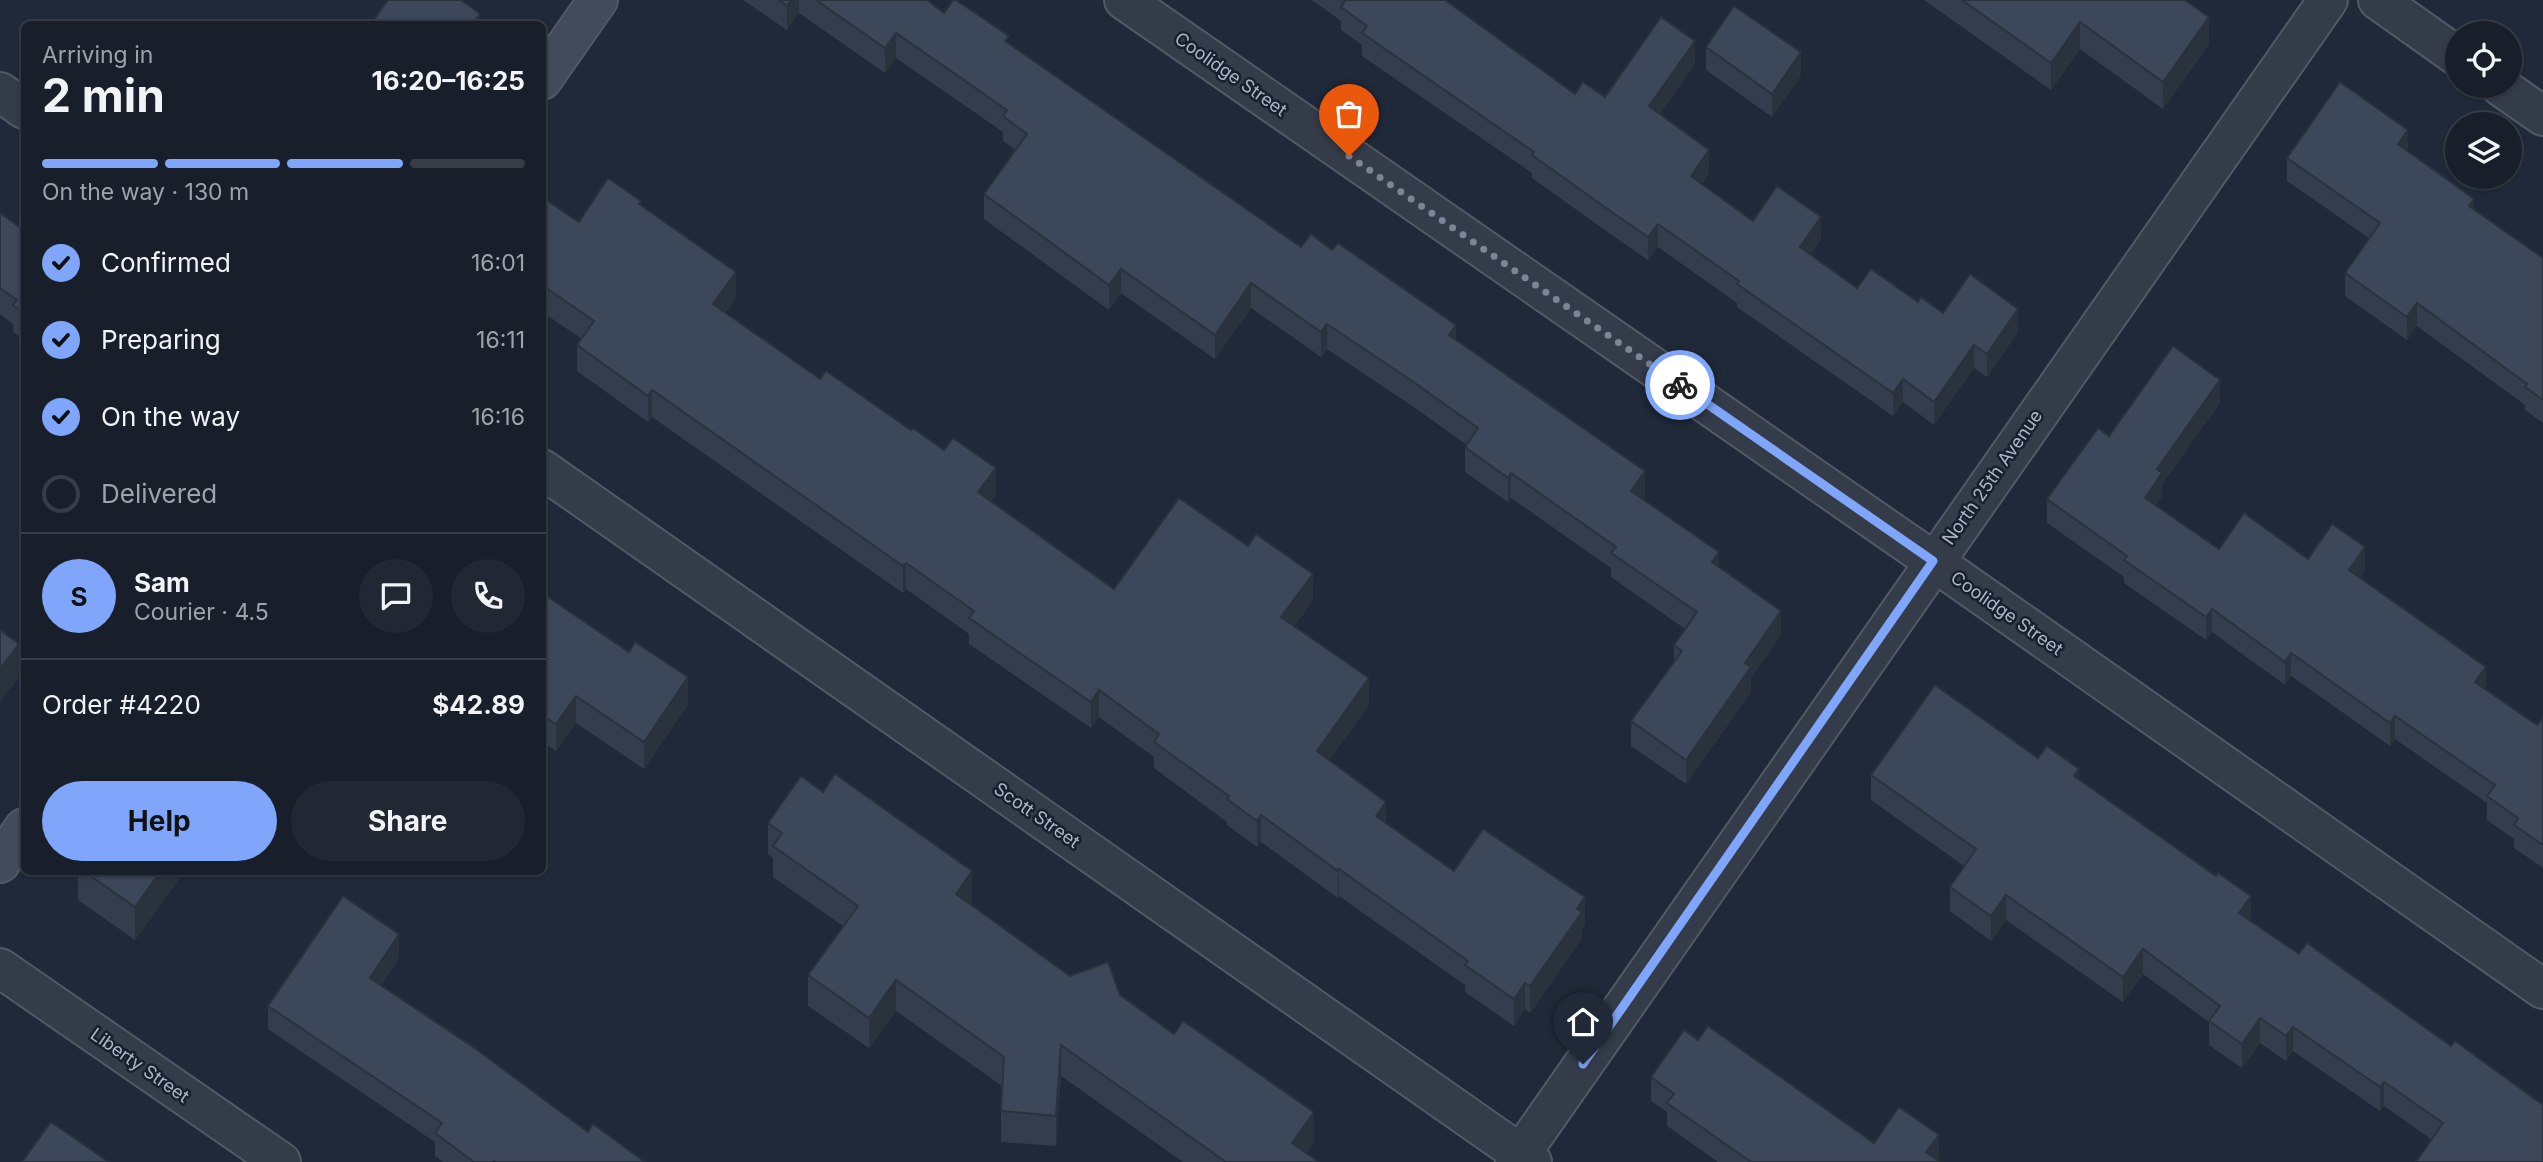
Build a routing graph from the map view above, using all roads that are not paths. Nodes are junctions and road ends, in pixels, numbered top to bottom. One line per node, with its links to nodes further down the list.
1 (598, 0): 6 (street)
2 (1124, 0): 12 (street, Coolidge Street)
3 (2328, 0): 12 (street, North 25th Avenue)
4 (2378, 0): 5 (street)
5 (2445, 47)
6 (546, 74)
7 (0, 92): 9 (street)
8 (2517, 98): 10 (street)
9 (21, 107)
10 (2543, 116)
11 (546, 472): 17 (street, Scott Street)
12 (1933, 561): 16 (street, Coolidge Street); 17 (street, North 25th Avenue)
13 (21, 832): 14 (street)
14 (0, 863)
15 (0, 968): 18 (street, Liberty Street)
16 (2543, 989)
17 (1523, 1159)
18 (281, 1162)

